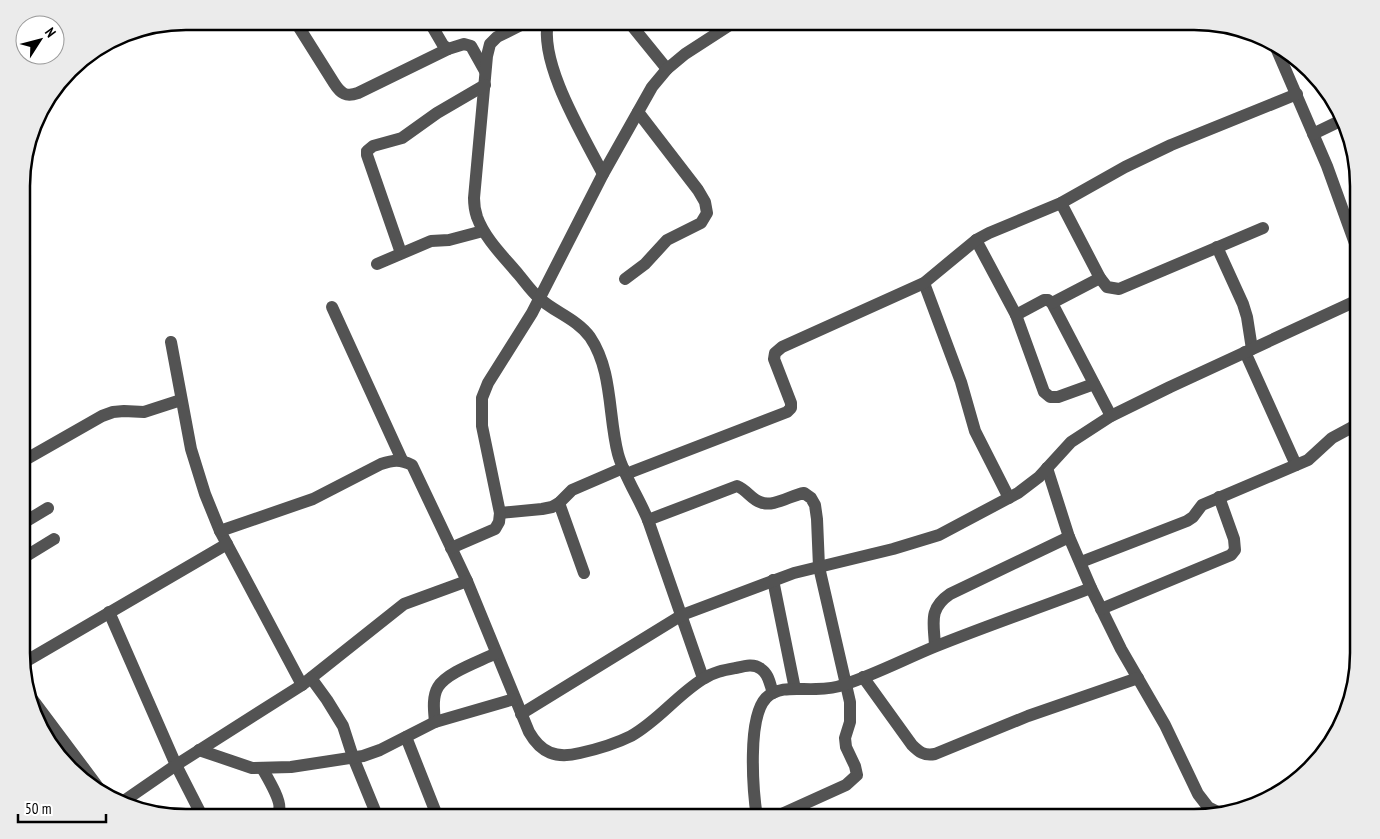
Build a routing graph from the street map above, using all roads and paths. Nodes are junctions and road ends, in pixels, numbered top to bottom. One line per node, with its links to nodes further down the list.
1 (301, 30): 7 (street)
2 (434, 30): 7 (street)
3 (511, 30): 10 (street)
4 (548, 30): 15 (street)
5 (635, 30): 9 (street)
6 (722, 30): 9 (street)
7 (448, 49): 10 (street)
8 (1280, 56): 11 (street)
9 (667, 69): 12 (street)
10 (486, 79): 19 (street); 22 (street)
11 (1297, 94): 14 (street); 16 (street)
12 (638, 112): 15 (street); 25 (street)
13 (1336, 123): 14 (street)
14 (1313, 134): 18 (street)
15 (603, 174): 27 (street)
16 (1061, 202): 20 (street); 24 (street)
17 (1263, 228): 21 (street)
18 (1350, 229)
19 (483, 231): 22 (street); 27 (street)
20 (976, 240): 26 (street); 31 (street)
21 (1218, 247): 24 (street); 33 (street)
22 (401, 253): 23 (street)
23 (377, 264)
24 (1100, 278): 28 (street)
25 (625, 279)
26 (924, 284): 42 (street); 44 (street)
27 (539, 298): 42 (street); 47 (street)
28 (1052, 303): 31 (street); 34 (street)
29 (1350, 304): 33 (street)
30 (332, 307): 39 (street)
31 (1016, 315): 34 (street)
32 (171, 342): 35 (street)
33 (1249, 351): 36 (street); 40 (street)
34 (1094, 384): 36 (street)
35 (181, 400): 38 (street); 50 (street)
36 (1111, 416): 41 (street)
37 (1350, 428): 40 (street)
38 (30, 458)
39 (402, 460): 50 (street); 54 (street)
40 (1296, 466): 43 (street)
41 (1047, 468): 44 (street); 51 (street)
42 (625, 471): 45 (street); 49 (street)
43 (1220, 497): 56 (street); 62 (street)
44 (1010, 498): 57 (street)
45 (559, 503): 47 (street); 58 (street)
46 (48, 508): 48 (street)
47 (500, 513): 54 (street)
48 (30, 519)
49 (648, 520): 57 (street); 64 (street)
50 (220, 530): 53 (street)
51 (1069, 537): 56 (street); 65 (street)
52 (54, 539): 55 (street)
53 (227, 544): 63 (street); 71 (street)
54 (451, 548): 60 (street)
55 (30, 554)
56 (1081, 562): 61 (street)
57 (819, 567): 59 (street); 72 (street)
58 (584, 573)
59 (773, 580): 64 (street); 73 (street)
60 (466, 581): 66 (street); 71 (street)
61 (1091, 588): 62 (street); 65 (street)
62 (1101, 609): 70 (street)
63 (109, 612): 67 (street); 82 (street)
64 (682, 615): 69 (street); 77 (street)
65 (935, 646): 68 (street)
66 (496, 653): 75 (street); 78 (street)
67 (30, 659)
68 (863, 677): 70 (street); 72 (street)
69 (703, 678): 74 (street); 77 (street)
70 (1138, 678): 92 (street)
71 (306, 682): 80 (street); 81 (street)
72 (846, 684): 73 (street); 91 (street)
73 (795, 689): 74 (street)
74 (773, 693): 90 (street)
75 (514, 699): 77 (street); 78 (street)
76 (42, 711): 84 (street)
77 (521, 714)
78 (434, 722): 79 (street)
79 (406, 737): 81 (street); 89 (street)
80 (200, 750): 82 (street); 83 (street)
81 (353, 757): 83 (street); 88 (street)
82 (176, 765): 85 (street); 86 (street)
83 (262, 768): 87 (street)
84 (89, 776)
85 (128, 798)
86 (198, 809)
87 (280, 809)
88 (374, 809)
89 (434, 809)
90 (756, 809)
91 (793, 809)
92 (1207, 809)

